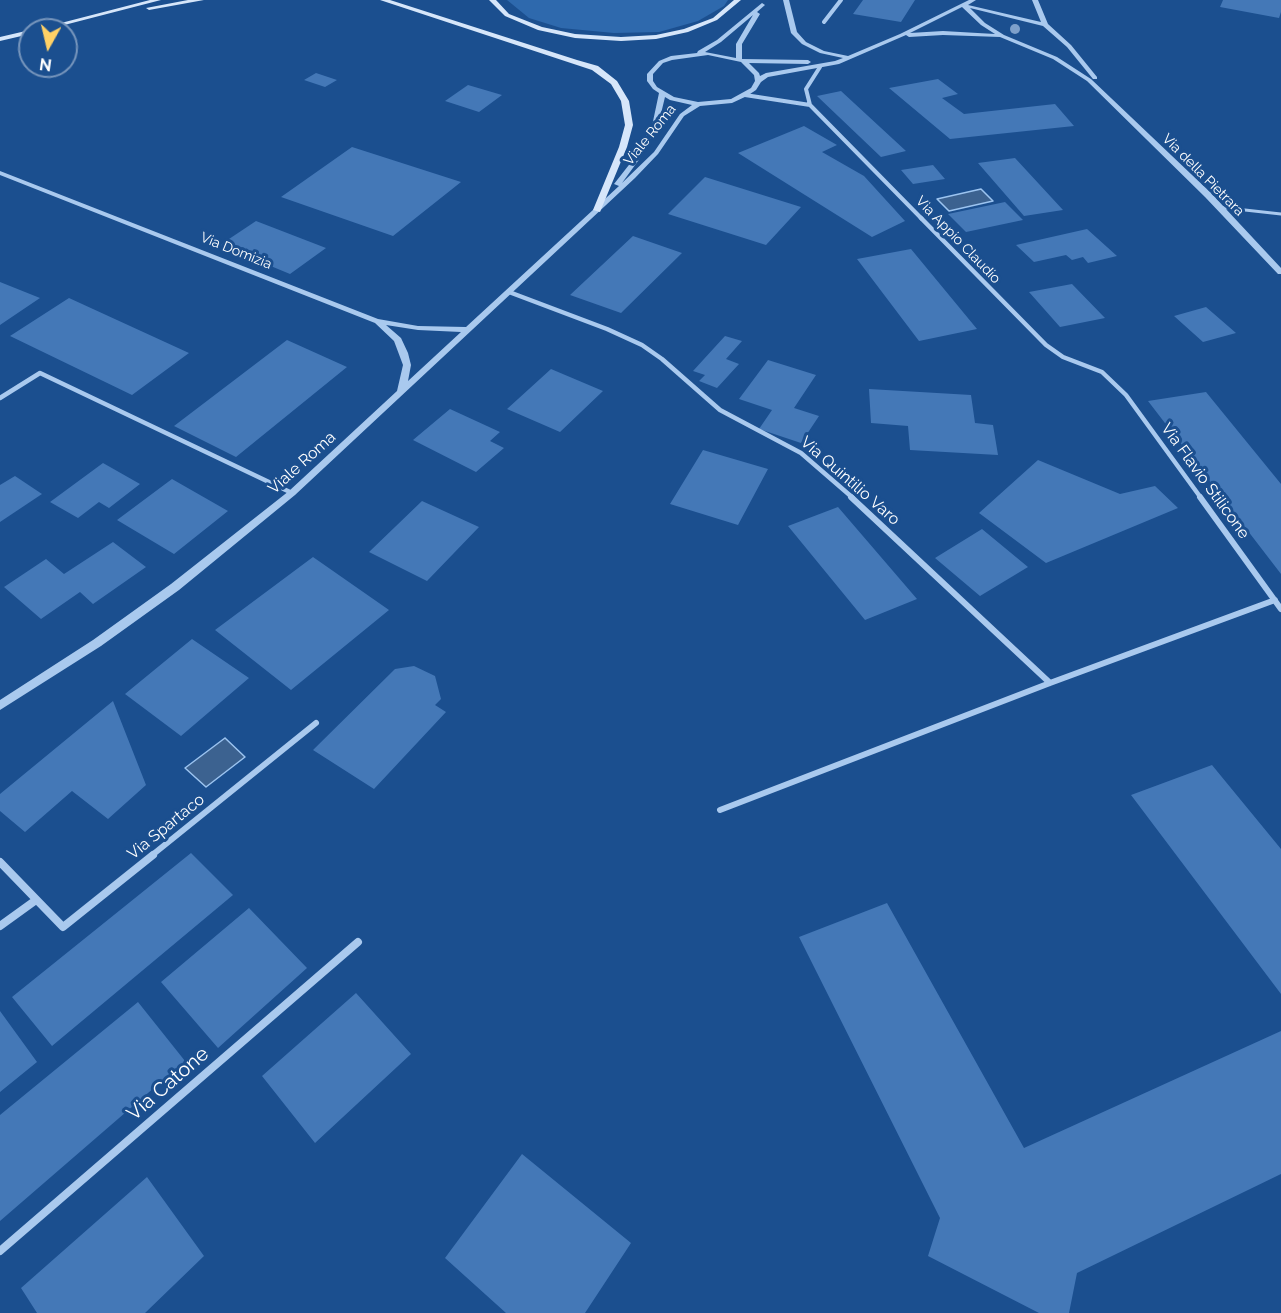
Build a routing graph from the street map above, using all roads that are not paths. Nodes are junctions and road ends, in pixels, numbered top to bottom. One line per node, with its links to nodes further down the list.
1 (158, 0): 12 (main road)
2 (201, 0): 12 (main road)
3 (383, 0): 32 (main road)
4 (492, 0): 5 (main road)
5 (738, 0)
6 (786, 0): 21 (street)
7 (841, 0): 14 (street)
8 (973, 0): 11 (street)
9 (1035, 0): 15 (street)
10 (763, 3): 20 (street); 22 (street)
11 (963, 5): 15 (street); 17 (street); 18 (street)
12 (82, 19): 13 (main road)
13 (78, 20)
14 (824, 22)
15 (1045, 25): 27 (street)
16 (18, 35): 19 (main road)
17 (902, 35): 18 (street); 21 (street)
18 (1002, 36): 27 (street)
19 (0, 39)
20 (696, 53): 22 (street); 25 (street)
21 (850, 58): 22 (street); 23 (street)
22 (741, 61): 24 (street)
23 (820, 67): 24 (street); 29 (street)
24 (758, 81): 26 (street)
25 (662, 94): 28 (street); 32 (street, Viale Roma)
26 (745, 96): 28 (street); 29 (street)
27 (1107, 96): 31 (street, Via della Pietrara)
28 (698, 104): 32 (street, Viale Roma)
29 (810, 105): 38 (street, Via Appio Claudio)
30 (0, 172): 36 (street, Via Domizia)
31 (1218, 207): 33 (lane); 34 (street, Via della Pietrara)
32 (597, 210): 35 (street, Viale Roma)
33 (1281, 214)
34 (1281, 272)
35 (509, 292): 37 (street, Viale Roma); 44 (street, Via Quintilio Varo)
36 (376, 321): 37 (street, Via Domizia); 39 (street)
37 (468, 330): 39 (street, Viale Roma)
38 (1102, 372): 42 (street, Via Flavio Stilicone)
39 (400, 393): 41 (street, Viale Roma)
40 (0, 398): 41 (street)
41 (292, 493): 45 (street, Viale Roma)
42 (1275, 600): 43 (street, Via Flavio Stilicone); 44 (street)
43 (1281, 609)
44 (1050, 683): 47 (street)
45 (0, 706)
46 (316, 723): 49 (street, Via Spartaco)
47 (720, 810)
48 (0, 862): 49 (street, Via Spartaco)
49 (36, 900): 50 (street)
50 (0, 926)
51 (358, 942): 52 (street, Via Catone)
52 (0, 1251)

